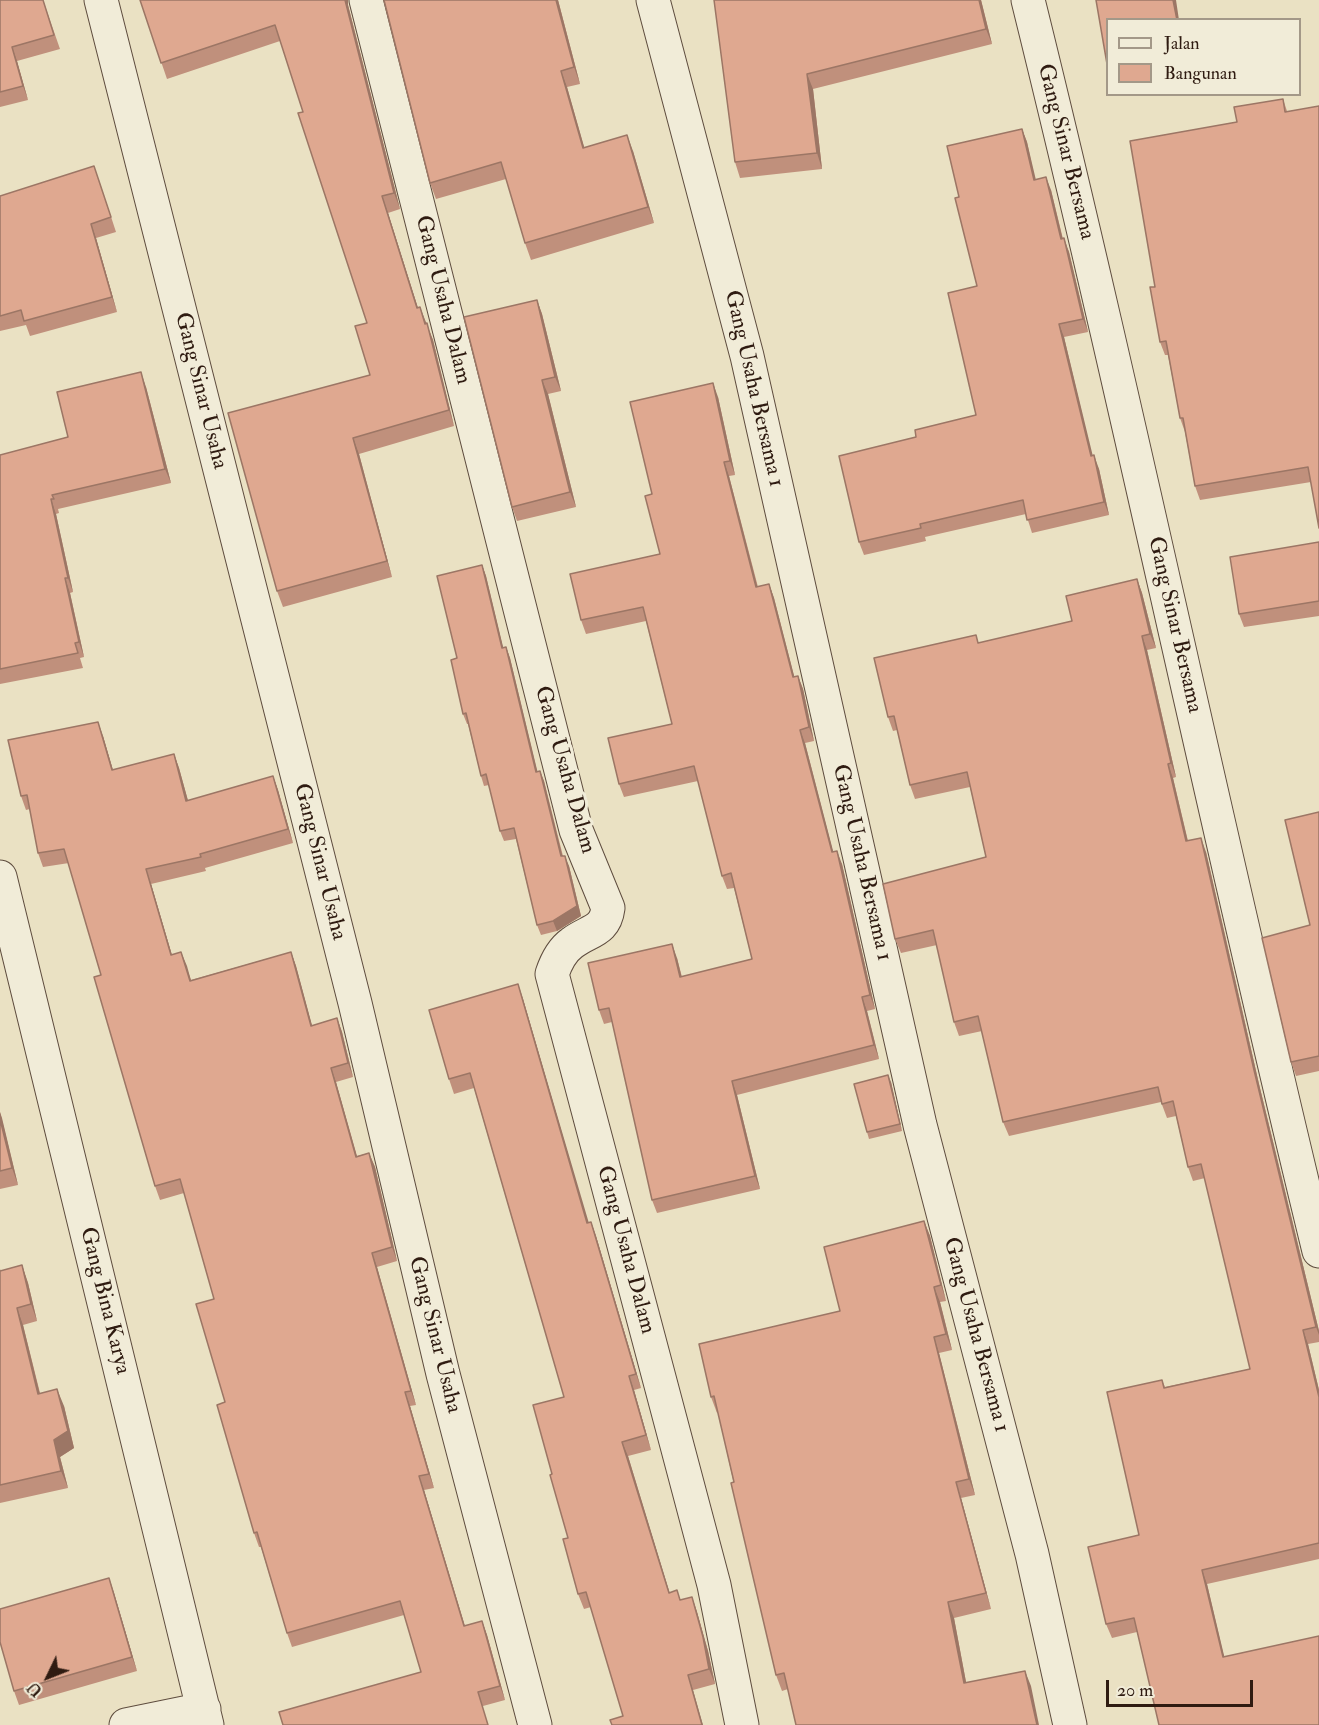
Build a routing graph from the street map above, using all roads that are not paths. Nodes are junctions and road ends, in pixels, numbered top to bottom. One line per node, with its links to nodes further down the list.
1 (102, 0): 9 (street, Gang Sinar Usaha)
2 (366, 0): 10 (street, Gang Usaha Dalam)
3 (653, 0): 11 (street, Gang Usaha Bersama 1)
4 (1028, 0): 6 (street, Gang Sinar Bersama)
5 (0, 877): 7 (street, Gang Bina Karya)
6 (1319, 1251)
7 (206, 1717): 8 (street)
8 (126, 1725)
9 (535, 1725)
10 (742, 1725)
11 (1070, 1725)

